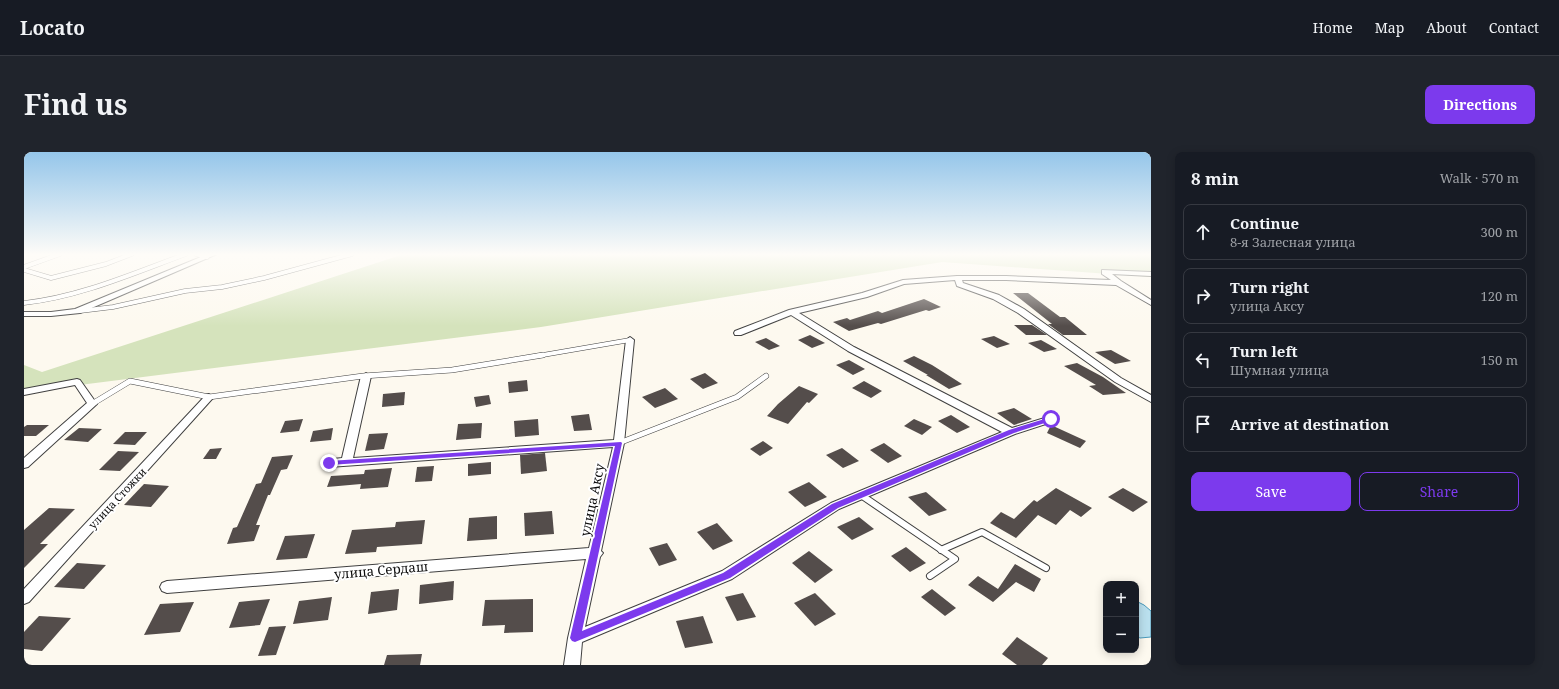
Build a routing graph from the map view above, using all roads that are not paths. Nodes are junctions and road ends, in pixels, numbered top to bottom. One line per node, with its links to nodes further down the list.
1 (124, 278): 7 (lane)
2 (157, 278): 9 (street)
3 (264, 278): 9 (lane)
4 (957, 278): 6 (street); 10 (street); 18 (street)
5 (1112, 278): 6 (street)
6 (1118, 283): 8 (street)
7 (24, 303)
8 (1151, 303)
9 (77, 311): 11 (street)
10 (792, 312): 12 (street); 21 (street)
11 (24, 314)
12 (738, 333)
13 (630, 340): 14 (lane); 22 (street, улица Аксу)
14 (366, 376): 17 (lane); 23 (street)
15 (766, 376): 22 (lane)
16 (24, 392): 19 (street)
17 (209, 397): 19 (lane); 32 (street, улица Стожки)
18 (1151, 399)
19 (92, 404): 25 (street)
20 (1051, 419): 21 (street)
21 (1011, 432): 26 (street)
22 (619, 443): 23 (street); 28 (street, улица Аксу)
23 (347, 462): 24 (street)
24 (329, 463)
25 (24, 464)
26 (860, 496): 27 (lane); 33 (street)
27 (941, 550): 29 (lane); 30 (lane)
28 (596, 553): 31 (street, улица Сердаш); 33 (street, улица Аксу)
29 (1046, 568)
30 (930, 576)
31 (168, 587)
32 (24, 598)
33 (575, 638): 34 (street, улица Аксу)
34 (572, 665)

